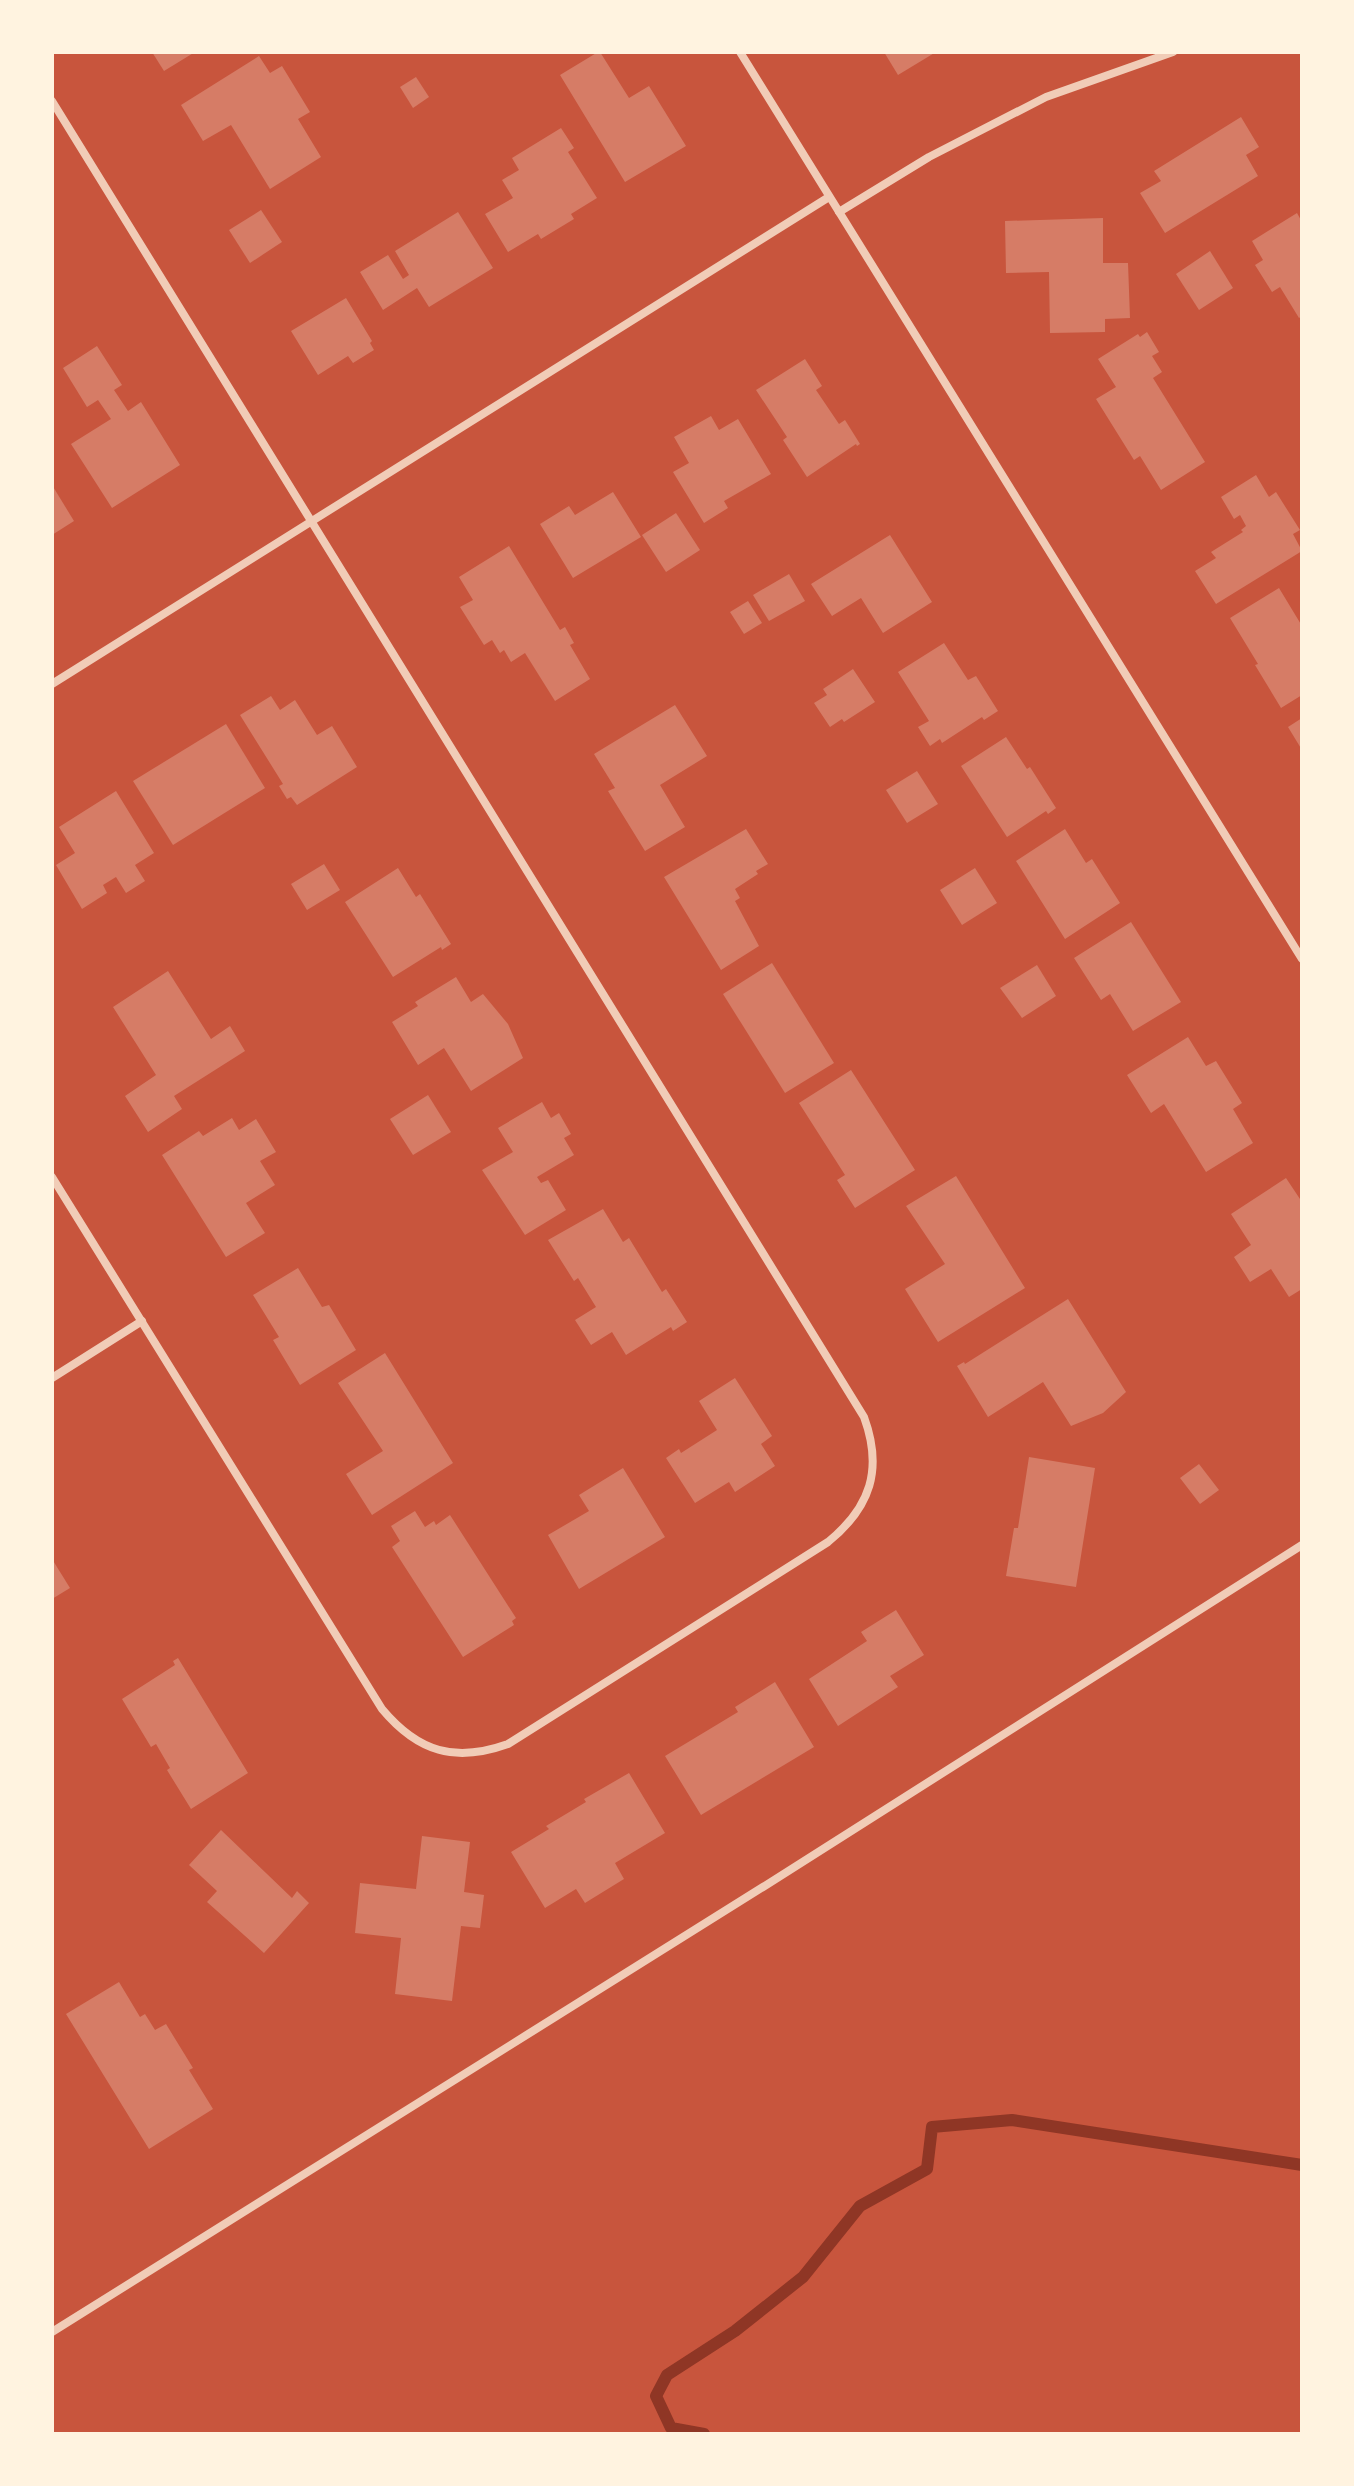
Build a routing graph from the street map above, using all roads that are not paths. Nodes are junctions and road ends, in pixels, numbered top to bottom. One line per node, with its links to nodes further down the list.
1 (740, 52): 4 (street)
2 (1173, 52): 5 (street)
3 (52, 101): 6 (street)
4 (829, 197): 5 (street); 6 (street)
5 (839, 212): 8 (street)
6 (310, 522): 7 (street); 10 (street)
7 (52, 684)
8 (1302, 959)
9 (52, 1177): 10 (street)
10 (142, 1321): 11 (street)
11 (52, 1378)
12 (1302, 1545): 13 (street)
13 (52, 2332)

